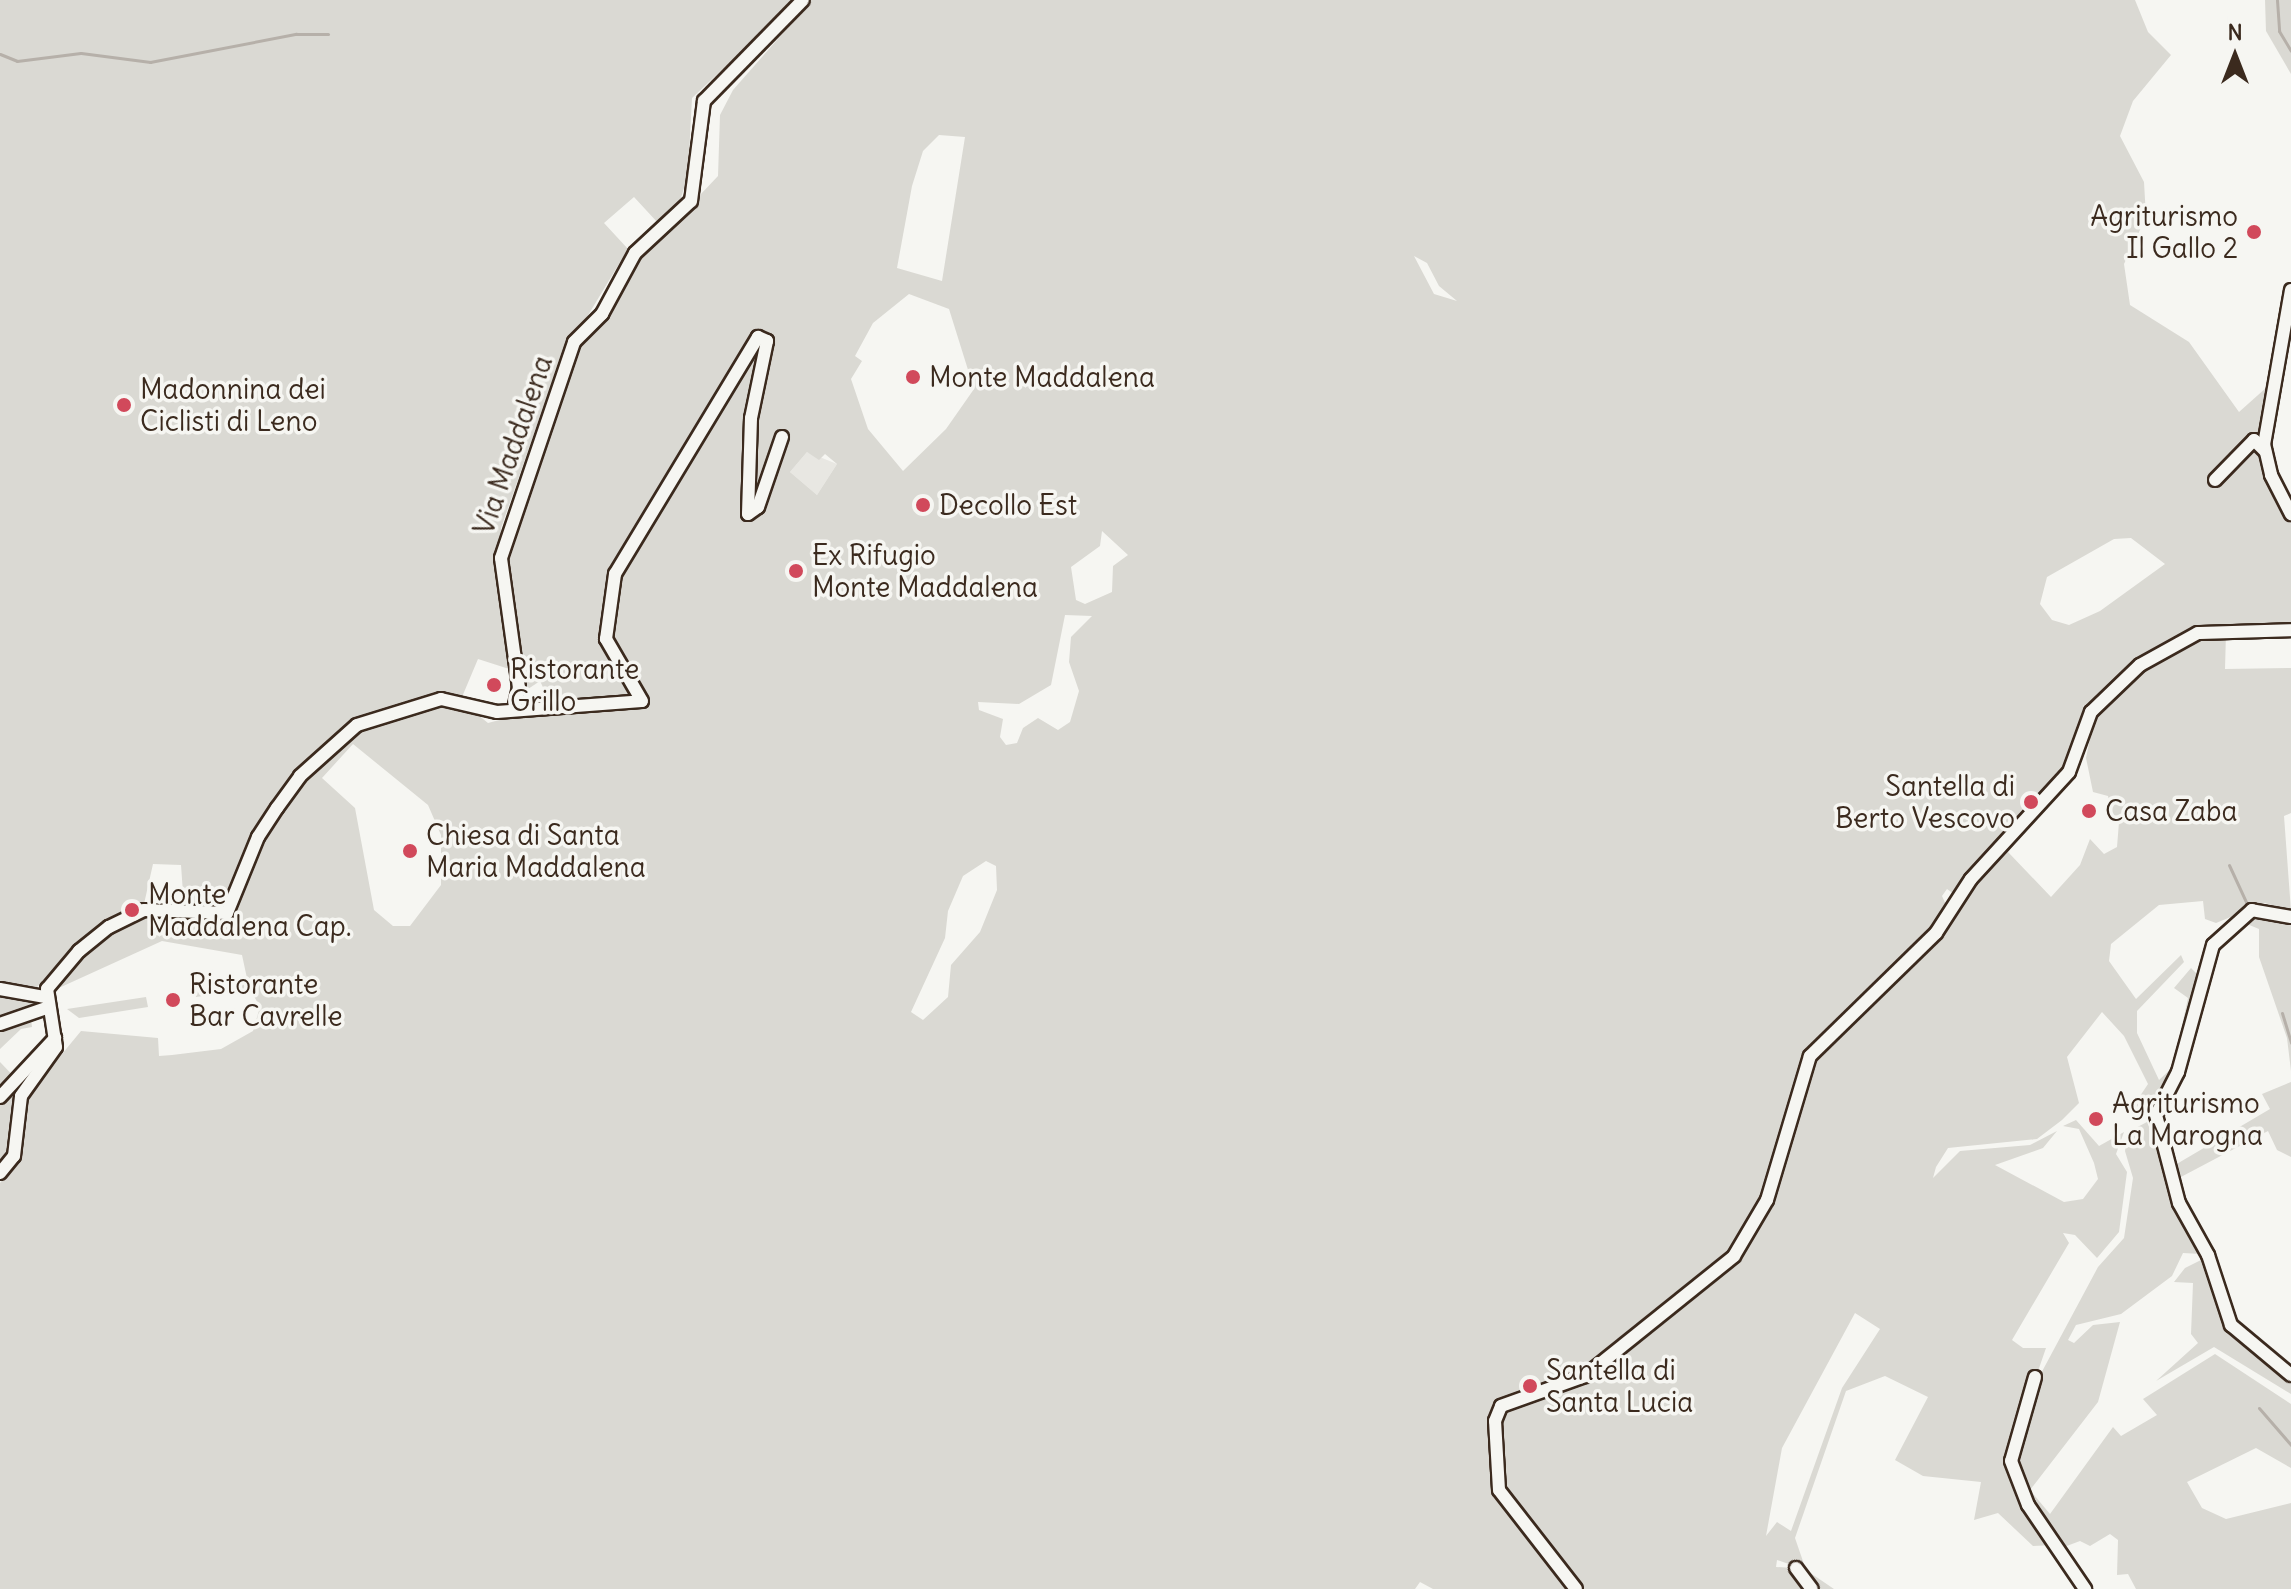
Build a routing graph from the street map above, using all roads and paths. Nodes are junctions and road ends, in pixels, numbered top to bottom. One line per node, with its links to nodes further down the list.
1 (803, 0): 8 (street, Via Maddalena)
2 (2291, 290): 4 (street)
3 (782, 437): 8 (street)
4 (2265, 451): 5 (street); 6 (street)
5 (2215, 480)
6 (2291, 514)
7 (2291, 630): 19 (street)
8 (514, 709): 11 (street)
9 (2291, 917): 16 (street)
10 (0, 989): 11 (street)
11 (47, 1002): 12 (street); 13 (street)
12 (0, 1024)
13 (55, 1038): 14 (street); 15 (street)
14 (0, 1097)
15 (0, 1173)
16 (2291, 1375)
17 (2035, 1377): 21 (street)
18 (1796, 1568): 20 (street)
19 (1576, 1589)
20 (1812, 1589)
21 (2085, 1589)

